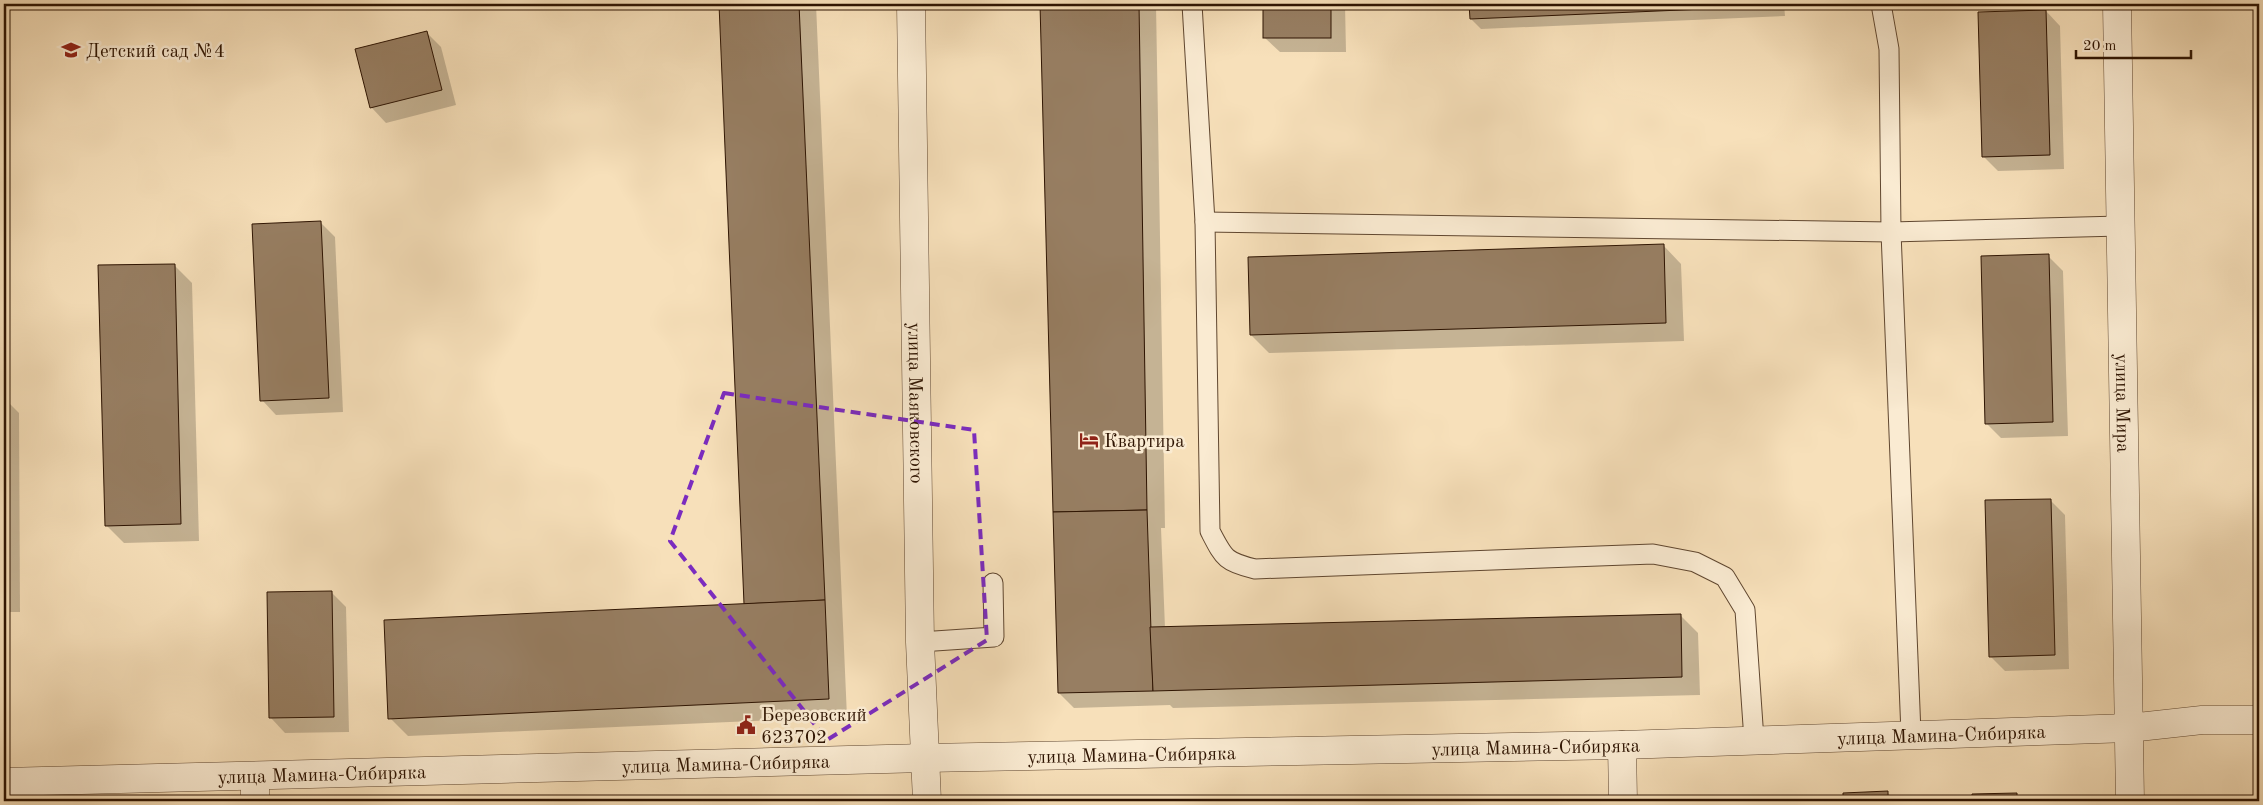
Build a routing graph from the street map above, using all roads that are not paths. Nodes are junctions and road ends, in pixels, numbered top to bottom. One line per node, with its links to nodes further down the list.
1 (911, 4): 9 (street, улица Маяковского)
2 (1192, 4): 5 (lane)
3 (1881, 4): 7 (lane)
4 (2117, 4): 6 (street, улица Мира)
5 (1205, 222): 7 (lane); 13 (lane)
6 (2120, 226): 7 (lane); 11 (street, улица Мира)
7 (1891, 232): 12 (lane)
8 (993, 583): 9 (lane)
9 (920, 642): 15 (street, улица Маяковского)
10 (2259, 720): 11 (street, улица Мамина-Сибиряка)
11 (2128, 728): 12 (street, улица Мамина-Сибиряка); 20 (street, улица Мира)
12 (1911, 734): 13 (street, улица Мамина-Сибиряка)
13 (1754, 740): 14 (street, улица Мамина-Сибиряка)
14 (1622, 745): 15 (street, улица Мамина-Сибиряка); 19 (street)
15 (925, 758): 17 (street, улица Мамина-Сибиряка); 18 (street, улица Маяковского)
16 (4, 782): 17 (street, улица Мамина-Сибиряка)
17 (255, 789)
18 (927, 801)
19 (1623, 801)
20 (2130, 801)

